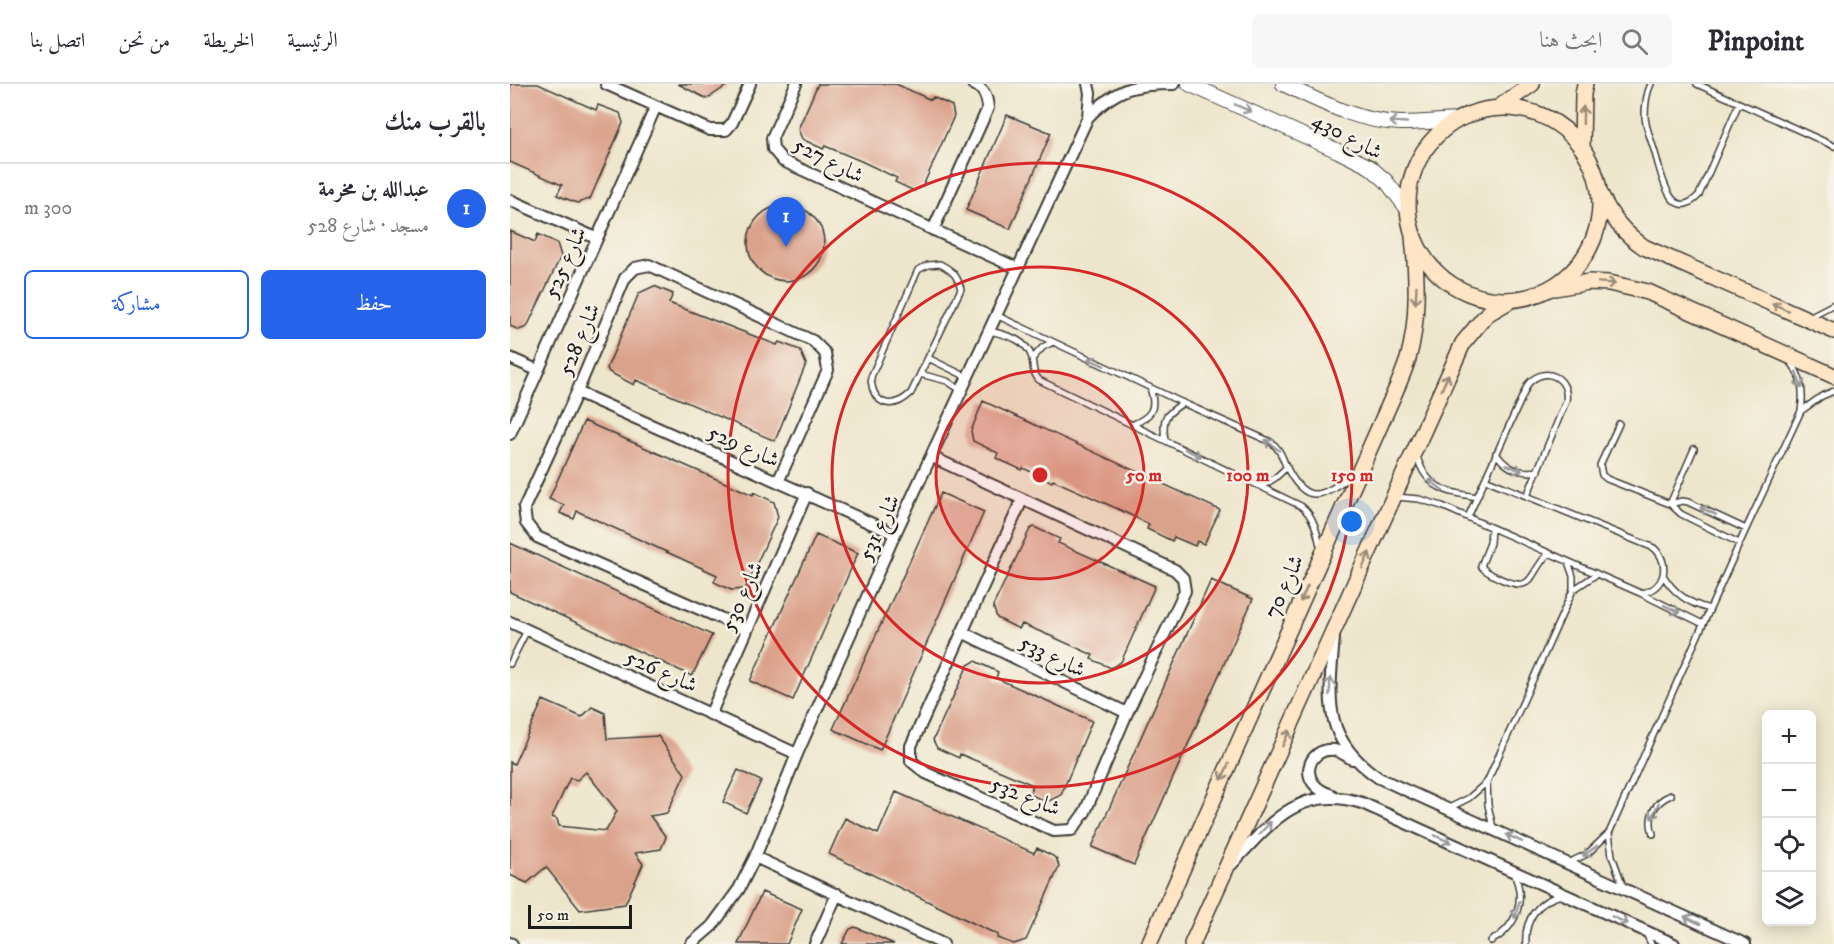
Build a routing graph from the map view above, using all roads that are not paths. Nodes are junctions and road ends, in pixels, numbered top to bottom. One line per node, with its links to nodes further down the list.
1 (606, 84): 14 (street)
2 (750, 84): 14 (street)
3 (796, 84): 23 (street, شارع 527)
4 (973, 84): 23 (street)
5 (1088, 84): 16 (street, شارع 531)
6 (1174, 84): 16 (street, شارع 531)
7 (1189, 84): 22 (street, شارع 430, one-way to 22)
8 (1283, 84): 17 (street, شارع 430, one-way to 8)
9 (1532, 84): 15 (main road)
10 (1585, 84): 19 (main road, one-way to 10)
11 (1651, 84): 13 (lane)
12 (1697, 84): 13 (lane)
13 (1739, 103): 18 (lane)
14 (656, 106): 25 (street, شارع 525)
15 (1497, 108): 17 (main road); 19 (main road)
16 (1088, 117): 26 (street, شارع 531)
17 (1457, 120): 22 (main road)
18 (1834, 146)
19 (1582, 147): 20 (main road)
20 (1599, 191): 27 (main road); 31 (main road, one-way to 20)
21 (510, 200): 25 (street)
22 (1408, 210): 24 (main road)
23 (933, 230): 26 (street, شارع 527)
24 (1413, 237): 28 (main road); 58 (main road, شارع 70, one-way to 58)
25 (596, 238): 39 (street, شارع 525)
26 (1017, 268): 30 (street, شارع 531)
27 (1549, 289): 28 (main road); 35 (main road, one-way to 35)
28 (1511, 300): 53 (main road, one-way to 28)
29 (1834, 304): 31 (lane)
30 (996, 315): 32 (street, شارع 531); 34 (lane)
31 (1806, 318): 33 (main road)
32 (990, 331): 38 (lane); 42 (street, شارع 531)
33 (1834, 331)
34 (1053, 342): 38 (lane); 43 (lane, one-way to 34)
35 (1782, 353): 41 (main road); 48 (lane, one-way to 48)
36 (510, 358): 39 (street)
37 (928, 358): 40 (lane); 40 (lane); 42 (lane)
38 (1032, 359): 50 (lane)
39 (537, 370): 51 (street, شارع 525)
40 (920, 374): 44 (lane)
41 (1834, 376)
42 (968, 378): 44 (street, شارع 531)
43 (1150, 388): 47 (lane); 50 (lane)
44 (962, 391): 56 (street, شارع 531)
45 (1834, 391): 48 (lane)
46 (578, 392): 61 (street, شارع 529); 61 (street, شارع 528); 85 (street, شارع 528)
47 (1183, 403): 52 (lane); 57 (lane, one-way to 47)
48 (1801, 411): 71 (lane)
49 (1619, 423): 68 (lane)
50 (1132, 425): 52 (lane)
51 (510, 434)
52 (1165, 440): 62 (lane, one-way to 62)
53 (1416, 448): 65 (main road); 66 (lane, one-way to 53)
54 (1694, 449): 68 (lane)
55 (1496, 453): 59 (lane, one-way to 59); 59 (lane); 60 (lane)
56 (932, 457): 67 (street, شارع 532); 72 (street, شارع 531)
57 (1287, 467): 58 (lane); 62 (lane)
58 (1360, 470): 74 (main road, شارع 70)
59 (1538, 471): 64 (lane)
60 (1485, 479): 64 (lane); 66 (lane)
61 (778, 482): 63 (street, شارع 529)
62 (1262, 486): 74 (lane)
63 (807, 494): 72 (street, شارع 529); 85 (street, شارع 530)
64 (1527, 496): 78 (lane)
65 (1394, 497): 69 (lane); 86 (main road, one-way to 65)
66 (1477, 497): 69 (lane)
67 (1022, 500): 87 (street, شارع 532); 90 (street, شارع 532)
68 (1670, 504): 71 (lane, one-way to 68); 73 (lane)
69 (1468, 518): 70 (lane)
70 (1491, 529): 75 (lane); 75 (lane)
71 (1746, 529): 73 (lane)
72 (896, 534): 91 (street, شارع 531)
73 (1739, 543): 81 (lane)
74 (1322, 554): 112 (main road, شارع 70, one-way to 112)
75 (1548, 554): 76 (lane)
76 (1568, 562): 77 (lane); 79 (lane)
77 (1597, 574): 79 (lane); 80 (lane)
78 (1663, 575): 80 (lane); 81 (lane)
79 (1573, 590): 93 (lane)
80 (1640, 593): 83 (lane, one-way to 83)
81 (1710, 609): 83 (lane)
82 (510, 622): 84 (street, شارع 526)
83 (1703, 624): 98 (lane)
84 (527, 630): 88 (lane); 89 (street, شارع 526)
85 (747, 630): 89 (street, شارع 530)
86 (1335, 630): 92 (street, one-way to 86); 102 (main road, one-way to 86)
87 (962, 632): 90 (street, شارع 533); 90 (street, شارع 532)
88 (510, 664)
89 (711, 713): 91 (street, شارع 526)
90 (1127, 713)
91 (797, 754): 100 (street, شارع 531)
92 (1357, 762): 95 (street); 96 (street)
93 (1486, 782): 96 (lane); 97 (lane)
94 (1671, 795): 99 (lane, one-way to 99)
95 (1340, 797): 102 (street, one-way to 95); 103 (street, one-way to 103)
96 (1449, 808): 97 (street)
97 (1493, 828): 101 (street, one-way to 97)
98 (1609, 833): 101 (lane, one-way to 101); 104 (lane)
99 (1653, 834)
100 (756, 857): 105 (street); 109 (street, شارع 531)
101 (1568, 863): 104 (street)
102 (1225, 871): 113 (main road)
103 (1512, 871): 106 (street); 108 (lane, one-way to 108)
104 (1624, 889): 117 (street, one-way to 104)
105 (837, 894): 110 (street); 111 (street)
106 (1565, 895): 107 (street, one-way to 107); 114 (lane)
107 (1645, 931): 115 (lane); 116 (street)
108 (1491, 941)
109 (691, 944)
110 (815, 944)
111 (943, 944)
112 (1149, 944)
113 (1192, 944)
114 (1526, 944)
115 (1651, 944)
116 (1674, 944)
117 (1745, 944)

